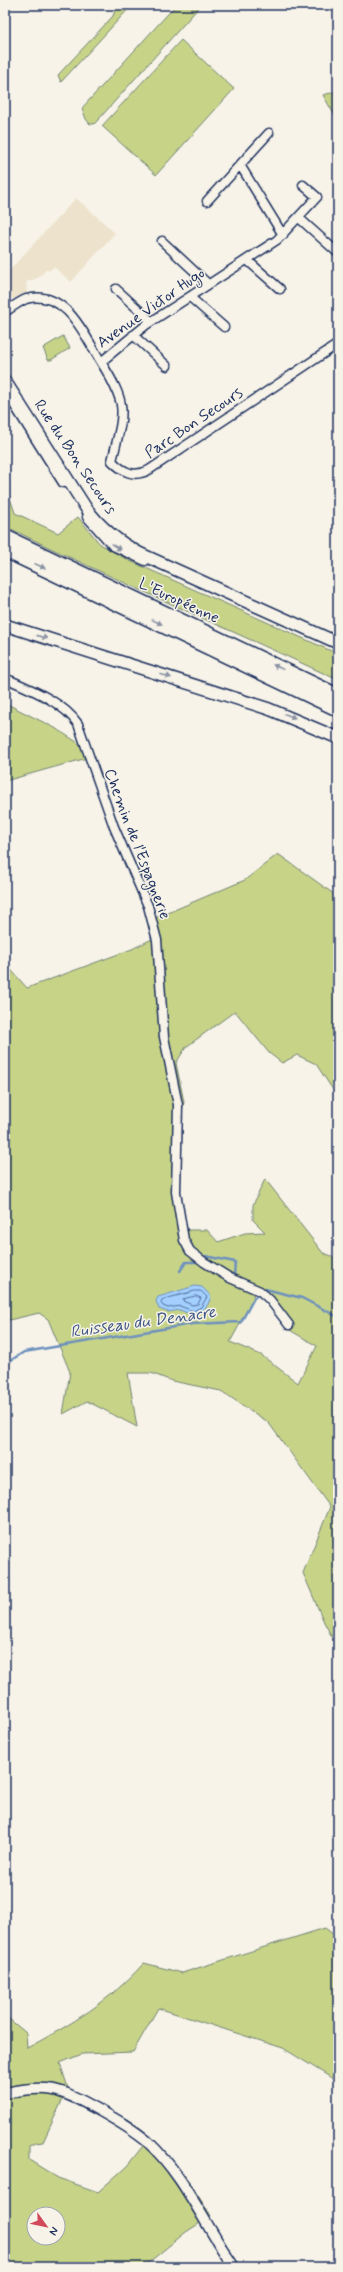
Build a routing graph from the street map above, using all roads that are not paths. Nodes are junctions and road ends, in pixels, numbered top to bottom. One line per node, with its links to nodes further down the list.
1 (269, 133): 2 (street)
2 (240, 165): 4 (street); 6 (street)
3 (303, 185): 5 (street, Avenue Victor Hugo)
4 (207, 201)
5 (299, 218): 6 (street, Avenue Victor Hugo); 8 (street)
6 (283, 234): 9 (street, Avenue Victor Hugo)
7 (162, 241): 10 (street)
8 (338, 253)
9 (246, 260): 10 (street, Avenue Victor Hugo); 12 (street)
10 (208, 284): 13 (street, Avenue Victor Hugo)
11 (116, 289): 15 (street)
12 (280, 289)
13 (190, 296): 15 (street, Avenue Victor Hugo); 16 (street)
14 (5, 312): 19 (street, Avenue Victor Hugo)
15 (151, 321): 17 (street, Avenue Victor Hugo)
16 (224, 327)
17 (133, 335): 19 (street, Avenue Victor Hugo); 20 (street)
18 (338, 344): 19 (street, Parc Bon Secours)
19 (101, 362)
20 (167, 366)
21 (5, 382): 25 (main road, Rue du Bon Secours)
22 (5, 390): 25 (street, Rue du Bon Secours, one-way to 25)
23 (5, 537): 32 (highway, L'Européenne, one-way to 23)
24 (5, 550): 28 (highway, L'Européenne, one-way to 28)
25 (255, 608): 27 (main road, Rue du Bon Secours)
26 (5, 625): 35 (main road, one-way to 35)
27 (305, 631): 29 (main road, Rue du Bon Secours); 30 (street, Rue du Bon Secours)
28 (183, 635): 33 (highway, L'Européenne); 34 (highway)
29 (338, 643)
30 (338, 649)
31 (5, 678): 36 (street, Chemin de l'Espagnerie)
32 (338, 696)
33 (338, 708)
34 (338, 719)
35 (338, 738)
36 (289, 1325)
37 (5, 2093): 38 (street)
38 (234, 2267)

